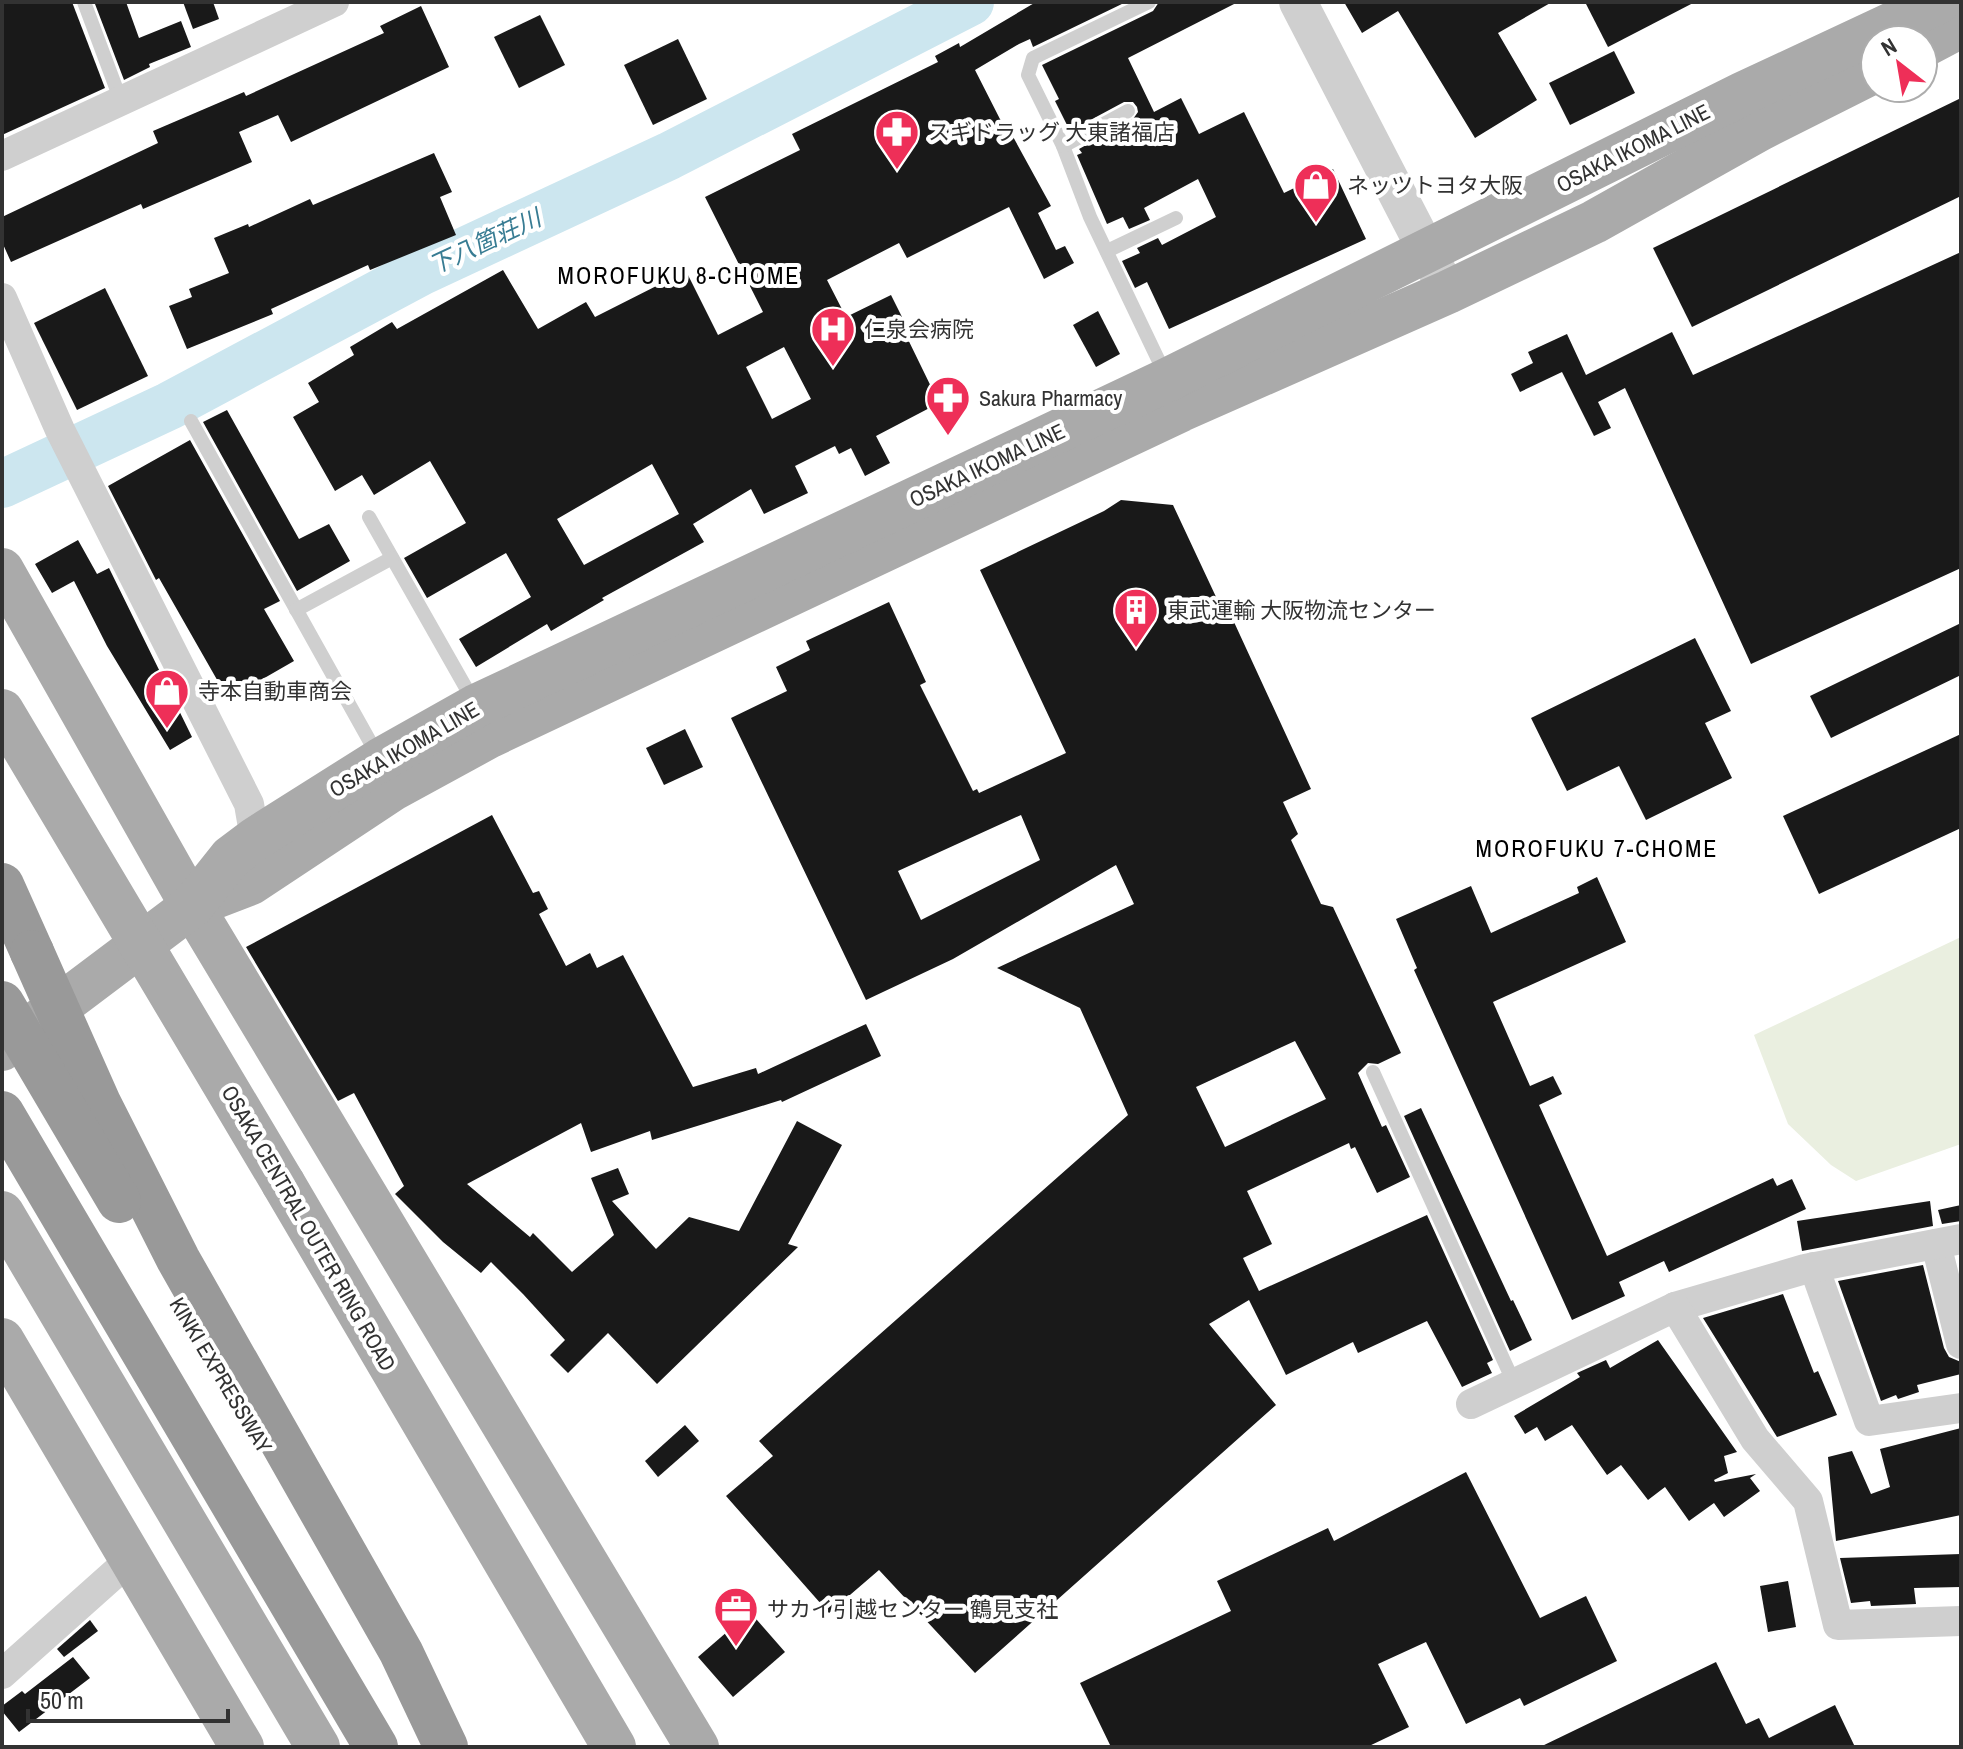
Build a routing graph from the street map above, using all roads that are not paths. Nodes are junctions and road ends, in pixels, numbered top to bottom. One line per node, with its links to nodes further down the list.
1 (84, 2): 9 (lane)
2 (334, 2): 9 (street)
3 (1149, 2): 11 (lane)
4 (1298, 2): 15 (street)
5 (1939, 2): 15 (main road, OSAKA IKOMA LINE)
6 (1961, 26): 7 (main road)
7 (1939, 38)
8 (1859, 79): 16 (main road, OSAKA IKOMA LINE)
9 (121, 101): 12 (street)
10 (1128, 111): 11 (lane)
11 (1063, 146): 14 (lane)
12 (2, 156)
13 (1176, 218): 14 (lane)
14 (1107, 251): 18 (lane)
15 (1428, 251): 16 (street); 18 (main road, OSAKA IKOMA LINE)
16 (1448, 292): 29 (main road, OSAKA IKOMA LINE)
17 (2, 298): 27 (street)
18 (1167, 380): 24 (main road, OSAKA IKOMA LINE)
19 (191, 421): 23 (lane)
20 (369, 517): 21 (lane)
21 (392, 558): 23 (lane); 24 (lane)
22 (2, 570): 29 (main road)
23 (296, 610): 26 (lane)
24 (476, 706): 26 (main road, OSAKA IKOMA LINE)
25 (2, 711): 51 (main road, OSAKA CENTRAL OUTER RING ROAD, bridge)
26 (380, 760): 27 (main road, OSAKA IKOMA LINE)
27 (255, 839): 29 (main road, OSAKA IKOMA LINE)
28 (2, 885): 50 (highway, bridge)
29 (192, 906): 31 (main road, OSAKA IKOMA LINE); 44 (main road)
30 (2, 1003): 50 (highway, KINKI EXPRESSWAY, bridge)
31 (2, 1049)
32 (1373, 1072): 40 (lane)
33 (2, 1113): 49 (highway)
34 (2, 1213): 48 (main road)
35 (1949, 1241): 36 (street); 39 (street)
36 (1814, 1267): 37 (street); 42 (street)
37 (1675, 1307): 40 (street); 45 (street)
38 (2, 1340): 43 (main road)
39 (1961, 1344)
40 (1514, 1383): 41 (street)
41 (1471, 1404)
42 (1961, 1408)
43 (131, 1559): 46 (street); 47 (main road)
44 (597, 1579): 52 (main road); 53 (main road)
45 (1961, 1621)
46 (2, 1674)
47 (242, 1747)
48 (318, 1747)
49 (376, 1747)
50 (444, 1747)
51 (614, 1747)
52 (660, 1747)
53 (697, 1747)

